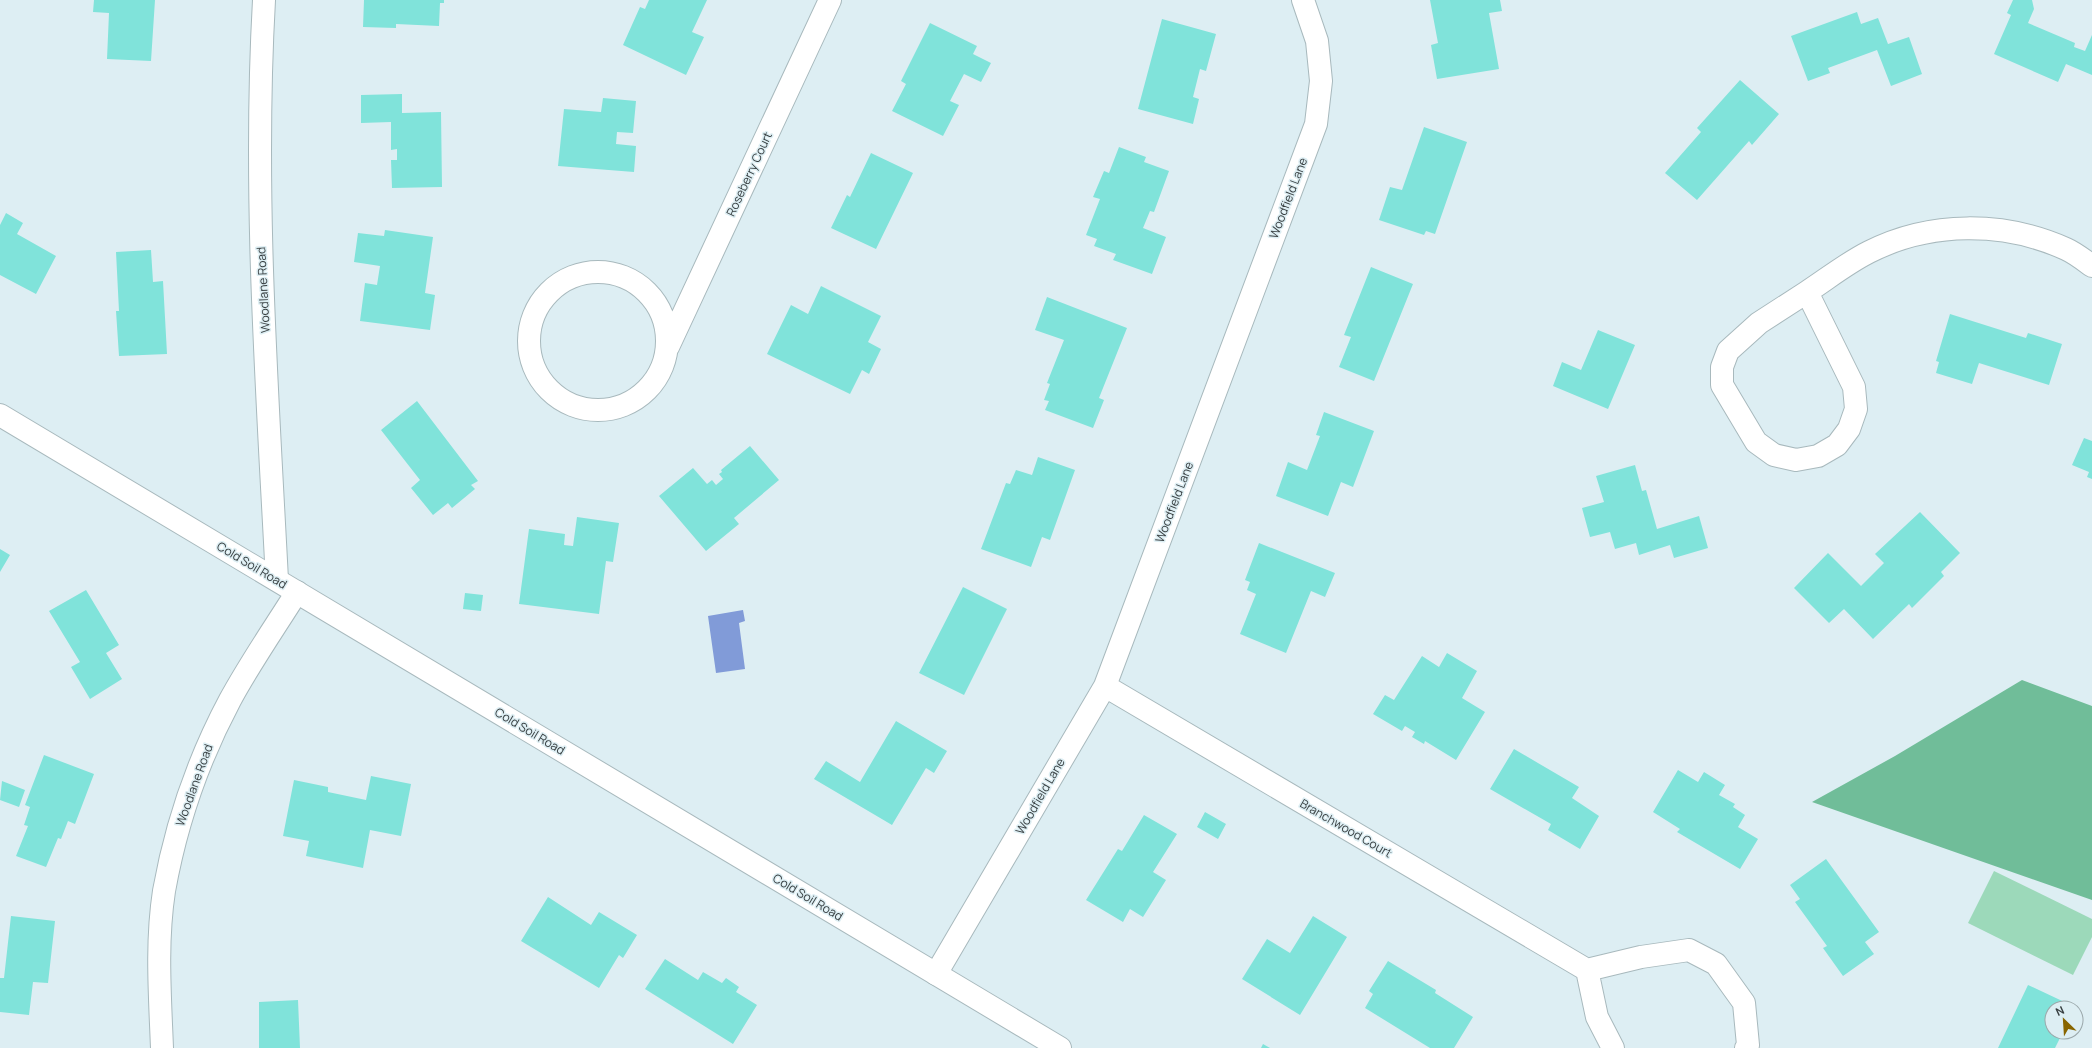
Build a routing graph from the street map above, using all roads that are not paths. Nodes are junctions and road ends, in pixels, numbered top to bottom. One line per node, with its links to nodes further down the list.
1 (264, 0): 8 (street, Woodlane Road)
2 (830, 0): 6 (street, Roseberry Court)
3 (1303, 0): 10 (street, Woodfield Lane)
4 (2092, 266): 5 (street)
5 (1807, 292): 5 (street)
6 (667, 349): 6 (street, Roseberry Court)
7 (0, 415): 8 (street, Cold Soil Road)
8 (277, 580): 9 (street, Cold Soil Road)
9 (297, 592): 12 (street, Cold Soil Road); 13 (street, Woodlane Road)
10 (1105, 686): 11 (street, Branchwood Court); 12 (street, Woodfield Lane)
11 (1587, 970): 15 (street); 16 (street)
12 (936, 974): 14 (street, Cold Soil Road)
13 (162, 1048)
14 (1060, 1048)
15 (1613, 1048)
16 (1746, 1048)

